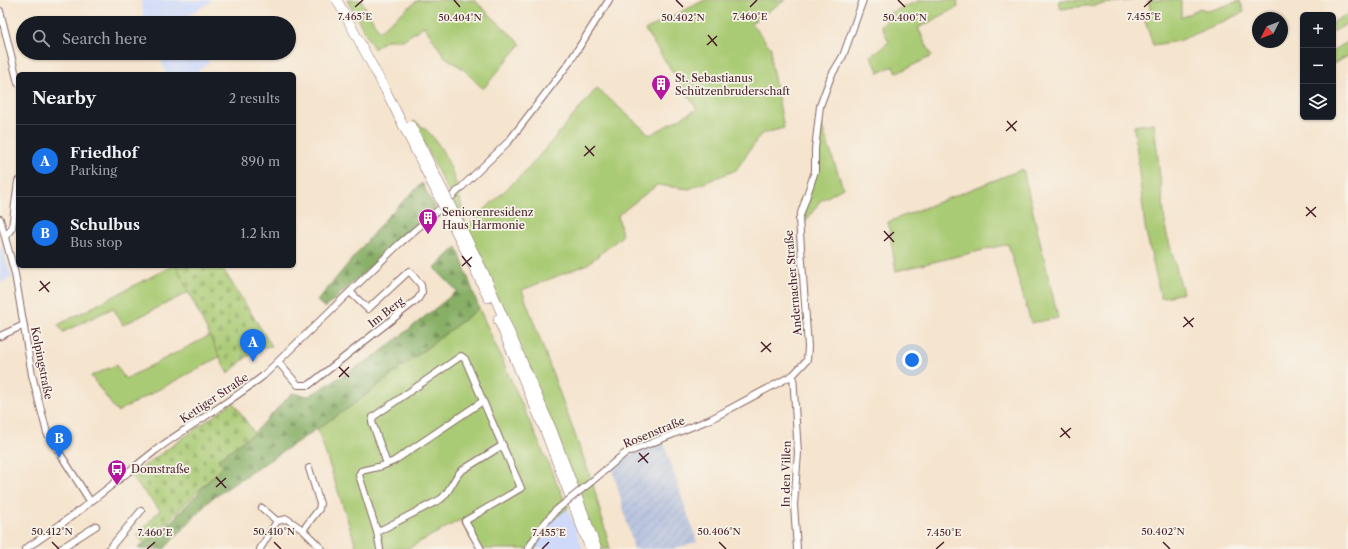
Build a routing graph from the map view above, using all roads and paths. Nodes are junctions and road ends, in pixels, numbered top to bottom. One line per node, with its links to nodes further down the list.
1 (337, 0): 10 (highway, bridge)
2 (344, 0): 10 (highway, bridge)
3 (609, 0): 11 (street, Kettiger Straße)
4 (863, 0): 14 (street, Andernacher Straße)
5 (0, 10): 6 (street)
6 (16, 75)
7 (16, 197): 9 (street)
8 (0, 219): 9 (street, Kolpingstraße)
9 (5, 237): 12 (street, Kolpingstraße)
10 (481, 274): 36 (highway); 37 (highway)
11 (350, 292): 15 (street, Kettiger Straße); 15 (street, Im Berg)
12 (24, 325): 13 (street); 21 (street, Kolpingstraße)
13 (0, 336)
14 (807, 360): 16 (street, Rosenstraße)
15 (278, 362): 21 (street, Kettiger Straße)
16 (793, 375): 35 (street, Rosenstraße, bridge); 38 (street, In den Villen)
17 (483, 401): 18 (street); 19 (street); 19 (street)
18 (503, 446): 27 (street); 34 (street)
19 (387, 464): 27 (street)
20 (309, 468): 26 (street)
21 (90, 501): 28 (street, Kettiger Straße)
22 (262, 508): 24 (street)
23 (141, 511): 30 (street)
24 (278, 521): 26 (street); 31 (street)
25 (96, 526): 29 (street)
26 (303, 530): 32 (street)
27 (377, 532): 33 (street)
28 (25, 549)
29 (60, 549)
30 (109, 549)
31 (260, 549)
32 (322, 549)
33 (380, 549)
34 (481, 549)
35 (528, 549)
36 (590, 549)
37 (597, 549)
38 (797, 549)

